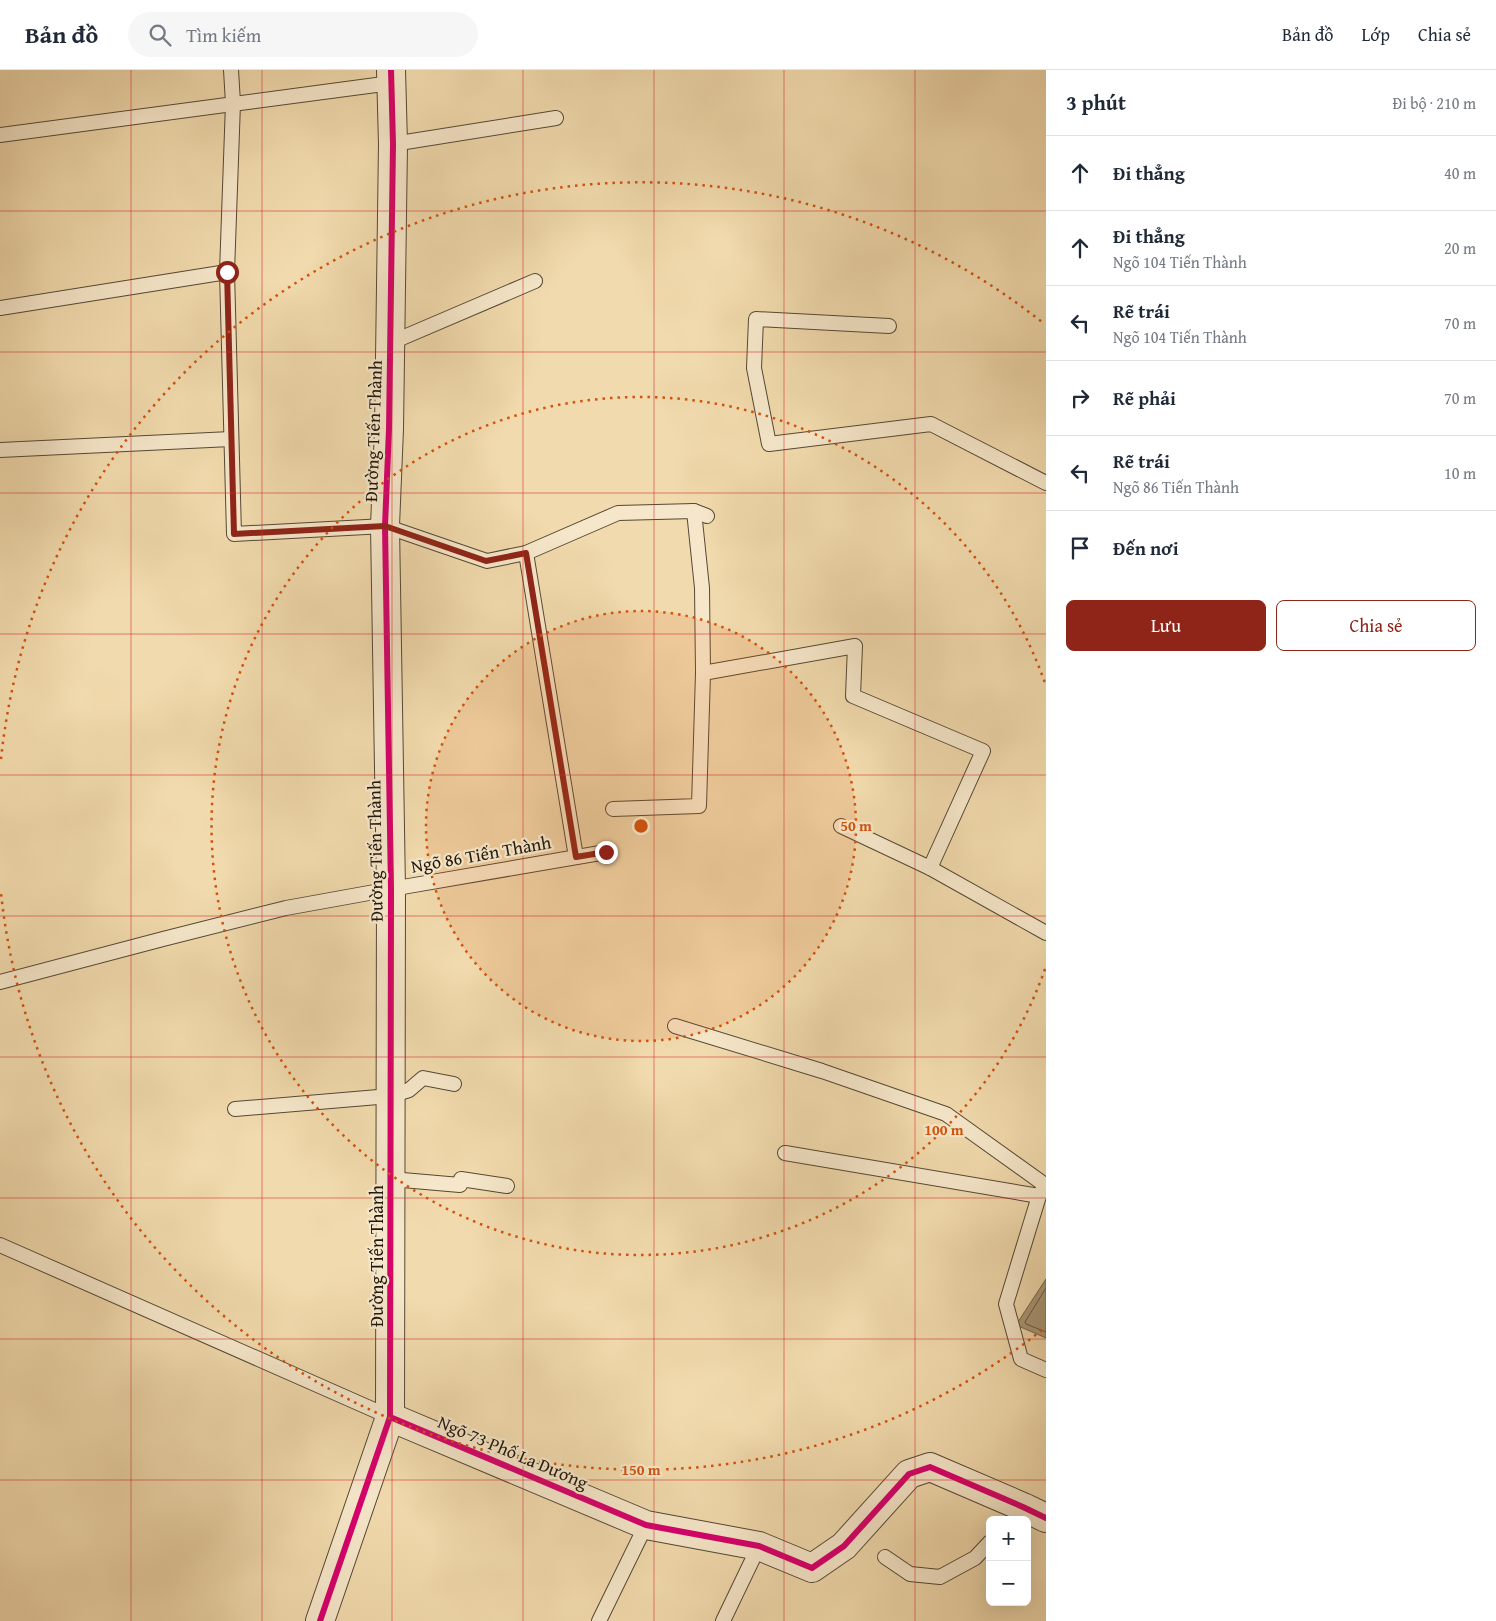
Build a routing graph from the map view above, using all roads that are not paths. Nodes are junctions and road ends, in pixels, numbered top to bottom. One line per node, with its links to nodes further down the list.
1 (231, 70): 3 (lane)
2 (391, 77): 3 (lane); 6 (street, Đường Tiến Thành)
3 (233, 103): 5 (lane); 7 (lane)
4 (556, 118): 6 (lane)
5 (0, 135)
6 (393, 144): 11 (street, Đường Tiến Thành)
7 (227, 272): 9 (lane); 12 (lane)
8 (535, 281): 11 (lane)
9 (0, 308)
10 (889, 326): 14 (lane)
11 (390, 342): 15 (street, Đường Tiến Thành)
12 (231, 439): 13 (lane); 15 (lane)
13 (0, 450)
14 (1046, 483)
15 (385, 526): 16 (lane); 23 (street, Đường Tiến Thành)
16 (526, 553): 17 (lane); 21 (lane)
17 (704, 673): 18 (lane); 22 (lane)
18 (614, 809)
19 (841, 826): 22 (lane)
20 (606, 852): 21 (lane, Ngõ 86 Tiến Thành)
21 (576, 857): 23 (lane, Ngõ 86 Tiến Thành)
22 (930, 868): 24 (lane)
23 (391, 889): 25 (lane, Ngõ 86 Tiến Thành); 28 (street, Đường Tiến Thành)
24 (1046, 932)
25 (0, 982)
26 (675, 1026): 33 (lane)
27 (454, 1084): 28 (lane)
28 (390, 1096): 29 (lane); 31 (street, Đường Tiến Thành)
29 (235, 1109)
30 (786, 1153): 33 (lane)
31 (391, 1179): 32 (lane); 36 (street, Đường Tiến Thành)
32 (507, 1186)
33 (1044, 1188): 35 (lane)
34 (0, 1245): 36 (lane)
35 (1046, 1370)
36 (390, 1416): 38 (street, Ngõ 73 Phố La Dương); 42 (street, Đường Tiến Thành)
37 (1027, 1515): 39 (street, Ngõ 73 Phố La Dương)
38 (646, 1525): 39 (street, Ngõ 73 Phố La Dương); 43 (lane)
39 (759, 1546): 44 (lane)
40 (986, 1546): 41 (lane)
41 (885, 1557)
42 (320, 1621)
43 (599, 1621)
44 (724, 1621)

